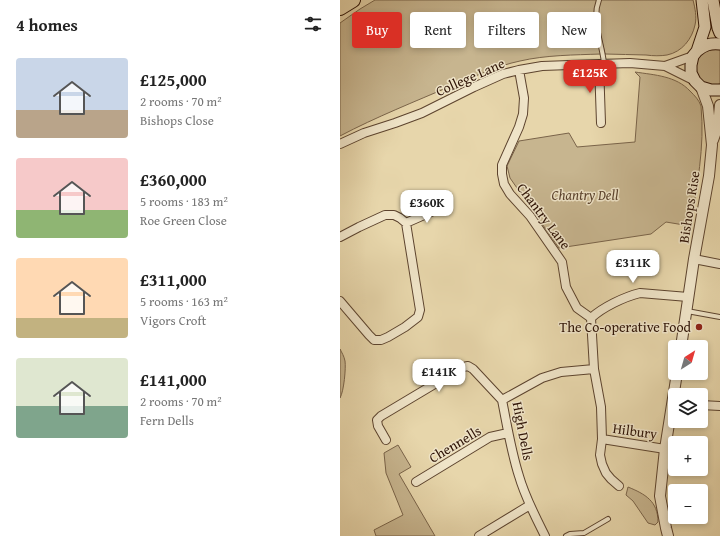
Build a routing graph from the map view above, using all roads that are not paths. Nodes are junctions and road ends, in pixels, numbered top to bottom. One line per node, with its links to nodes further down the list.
1 (354, 0): 5 (highway)
2 (599, 0): 9 (lane)
3 (702, 0): 8 (main road)
4 (713, 0): 6 (main road)
5 (340, 8)
6 (720, 33)
7 (720, 44): 8 (main road)
8 (695, 54): 10 (street, College Lane); 12 (main road)
9 (601, 63): 10 (street, College Lane); 11 (street, College Lane); 15 (street)
10 (665, 66): 12 (street, College Lane)
11 (519, 70): 17 (street, College Lane); 27 (street, Chantry Lane)
12 (698, 84): 13 (main road); 16 (street, Bishops Rise)
13 (720, 90)
14 (720, 105): 16 (street, Bishops Rise)
15 (601, 123)
16 (712, 143): 21 (street, Bishops Rise)
17 (340, 144)
18 (440, 208): 19 (street)
19 (406, 223): 20 (street); 24 (street)
20 (340, 237)
21 (694, 259): 22 (street); 23 (street, Bishops Rise)
22 (720, 264)
23 (688, 297): 25 (street, Bishops Rise); 27 (street)
24 (340, 301)
25 (686, 310): 26 (lane); 28 (street, Bishops Rise)
26 (720, 317)
27 (591, 318): 29 (street)
28 (682, 340)
29 (594, 369): 30 (street, High Dells); 35 (street)
30 (502, 400): 34 (street, High Dells); 36 (street)
31 (708, 405): 32 (street)
32 (720, 406)
33 (669, 428): 37 (street)
34 (508, 433): 38 (street, Chennells); 40 (street, High Dells)
35 (602, 439): 37 (street, Hilbury); 39 (street)
36 (386, 440)
37 (665, 449): 45 (street)
38 (416, 482)
39 (619, 486)
40 (530, 505): 42 (street); 43 (street, High Dells)
41 (608, 519): 44 (lane)
42 (479, 536)
43 (545, 536)
44 (566, 536)
45 (668, 536)

